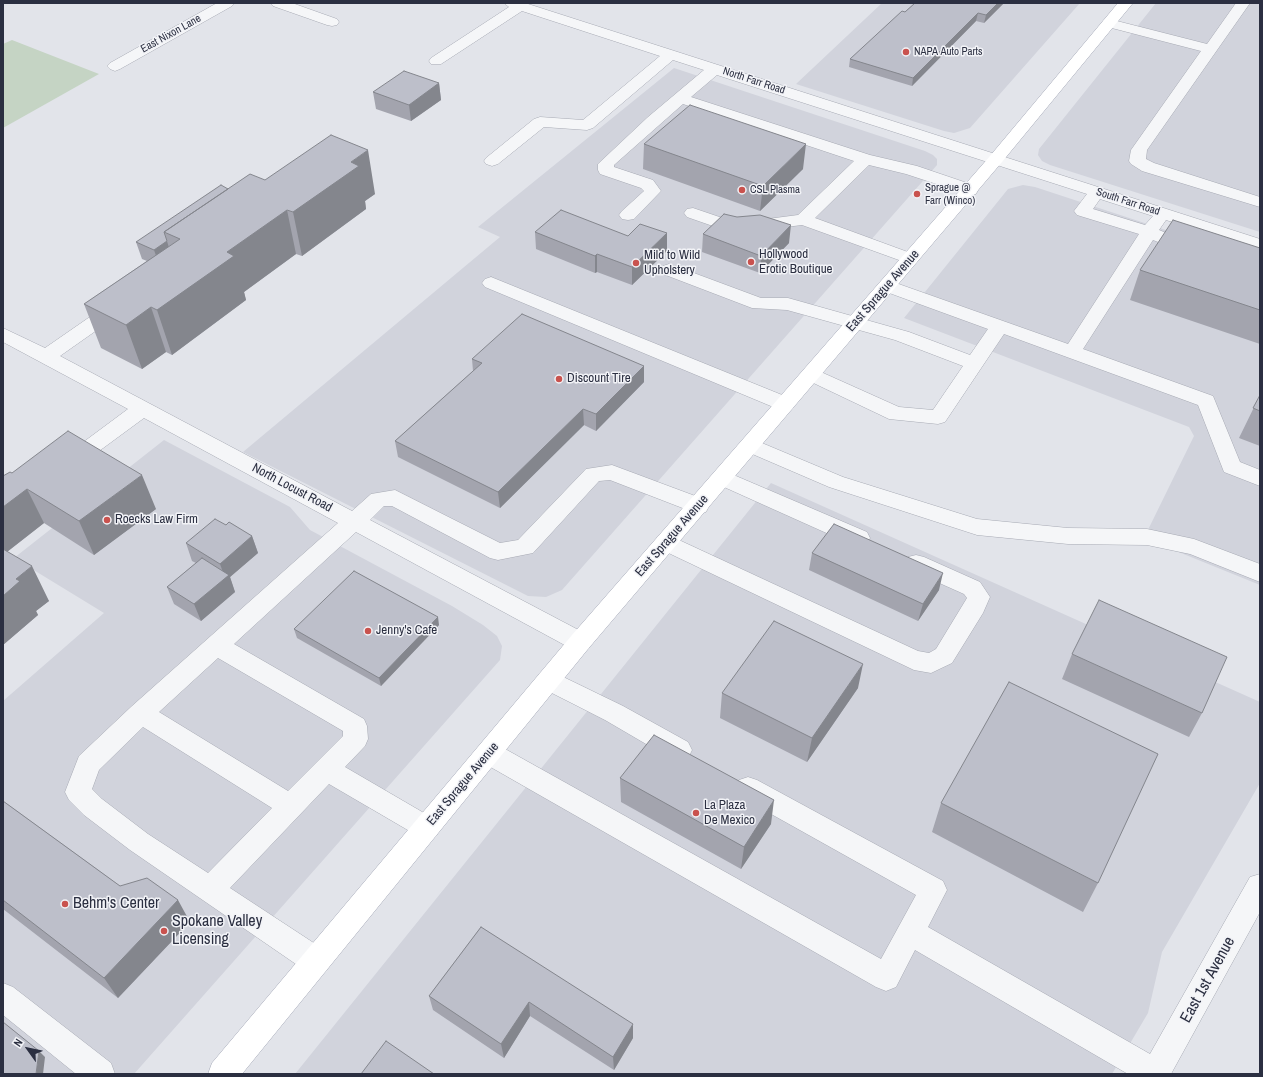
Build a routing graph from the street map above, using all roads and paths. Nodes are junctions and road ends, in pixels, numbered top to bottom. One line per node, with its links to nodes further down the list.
1 (227, 3): 11 (street, East Nixon Lane)
2 (278, 3): 6 (street)
3 (1126, 3): 7 (main road, East Sprague Avenue)
4 (1243, 3): 8 (street)
5 (515, 4): 9 (street, North Farr Road); 10 (street)
6 (332, 22)
7 (1109, 23): 8 (street); 15 (main road, East Sprague Avenue)
8 (1210, 49): 19 (street)
9 (670, 54): 12 (street, North Farr Road); 16 (street)
10 (436, 61)
11 (115, 66)
12 (715, 69): 13 (street); 15 (street, North Farr Road)
13 (680, 98): 14 (street); 22 (street)
14 (865, 159): 17 (street); 23 (street)
15 (996, 159): 17 (main road, East Sprague Avenue); 18 (street, South Farr Road)
16 (492, 161)
17 (970, 190): 27 (main road, East Sprague Avenue)
18 (1097, 192): 21 (street, South Farr Road); 24 (street)
19 (1260, 202)
20 (692, 213): 23 (street)
21 (1161, 213): 24 (street); 25 (street, South Farr Road)
22 (628, 215)
23 (803, 220): 27 (street)
24 (1149, 232): 26 (street); 35 (street)
25 (1260, 245)
26 (1204, 255)
27 (910, 259): 30 (main road, East Sprague Avenue)
28 (669, 270): 32 (street)
29 (491, 283): 39 (street)
30 (887, 286): 32 (main road, East Sprague Avenue); 33 (street)
31 (129, 299): 36 (street)
32 (855, 323): 37 (street); 38 (main road, East Sprague Avenue)
33 (1000, 326): 35 (street); 37 (street)
34 (3, 334): 36 (street, North Locust Road)
35 (1072, 352): 44 (street)
36 (46, 357): 40 (street, North Locust Road)
37 (975, 364): 38 (street)
38 (812, 374): 39 (main road, East Sprague Avenue)
39 (785, 404): 41 (main road, East Sprague Avenue)
40 (143, 408): 42 (street); 46 (street, North Locust Road)
41 (750, 445): 43 (main road, East Sprague Avenue); 50 (street)
42 (52, 475)
43 (722, 478): 45 (main road, East Sprague Avenue); 48 (street)
44 (1260, 478)
45 (698, 506): 46 (street); 47 (main road, East Sprague Avenue)
46 (353, 521): 51 (street, North Locust Road); 52 (street)
47 (666, 542): 49 (street); 51 (main road, East Sprague Avenue)
48 (879, 547)
49 (900, 556)
50 (1260, 573)
51 (580, 642): 53 (main road, East Sprague Avenue)
52 (216, 645): 54 (street); 57 (street)
53 (550, 680): 55 (main road, East Sprague Avenue); 56 (street)
54 (141, 713): 59 (street); 62 (street)
55 (489, 753): 60 (main road, East Sprague Avenue); 63 (street)
56 (696, 759)
57 (327, 770): 59 (street); 60 (street)
58 (730, 779): 63 (street)
59 (290, 806): 62 (street)
60 (427, 828): 64 (main road, East Sprague Avenue)
61 (1260, 886): 68 (street, East 1st Avenue)
62 (210, 890): 64 (street)
63 (910, 932): 68 (street)
64 (316, 961): 67 (main road, East Sprague Avenue)
65 (3, 997): 66 (street)
66 (100, 1074)
67 (223, 1074)
68 (1155, 1074)

